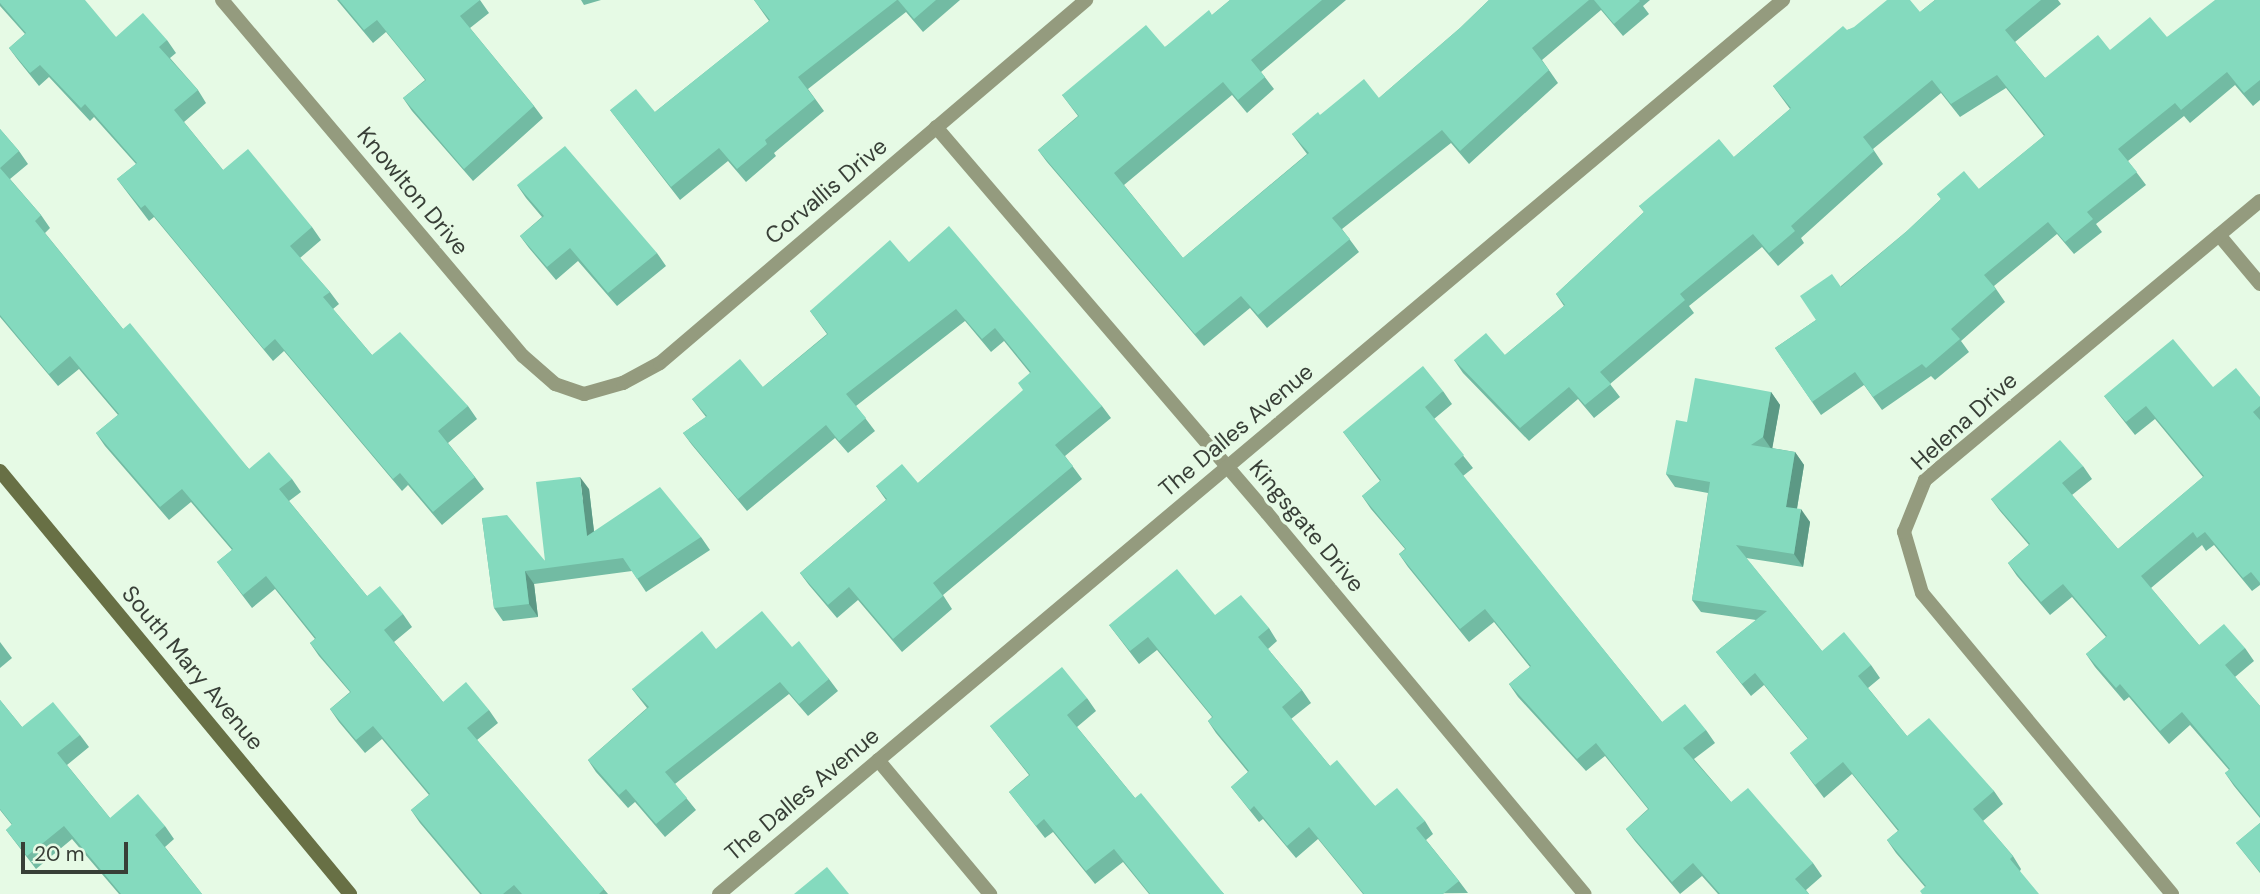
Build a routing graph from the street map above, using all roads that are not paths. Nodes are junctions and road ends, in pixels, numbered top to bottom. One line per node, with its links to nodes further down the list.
1 (222, 0): 8 (street, Knowlton Drive)
2 (1086, 0): 4 (street, Corvallis Drive)
3 (1783, 0): 9 (street, The Dalles Avenue)
4 (936, 127): 8 (street, Corvallis Drive); 9 (street, Kingsgate Drive)
5 (2260, 201): 6 (street, Helena Drive)
6 (2219, 235): 7 (street); 16 (street, Helena Drive)
7 (2260, 284)
8 (584, 394)
9 (1227, 467): 11 (street, The Dalles Avenue); 15 (street, Kingsgate Drive)
10 (0, 471): 12 (main road, South Mary Avenue)
11 (878, 760): 13 (street, The Dalles Avenue); 14 (street)
12 (350, 894)
13 (719, 894)
14 (990, 894)
15 (1584, 894)
16 (2172, 894)

